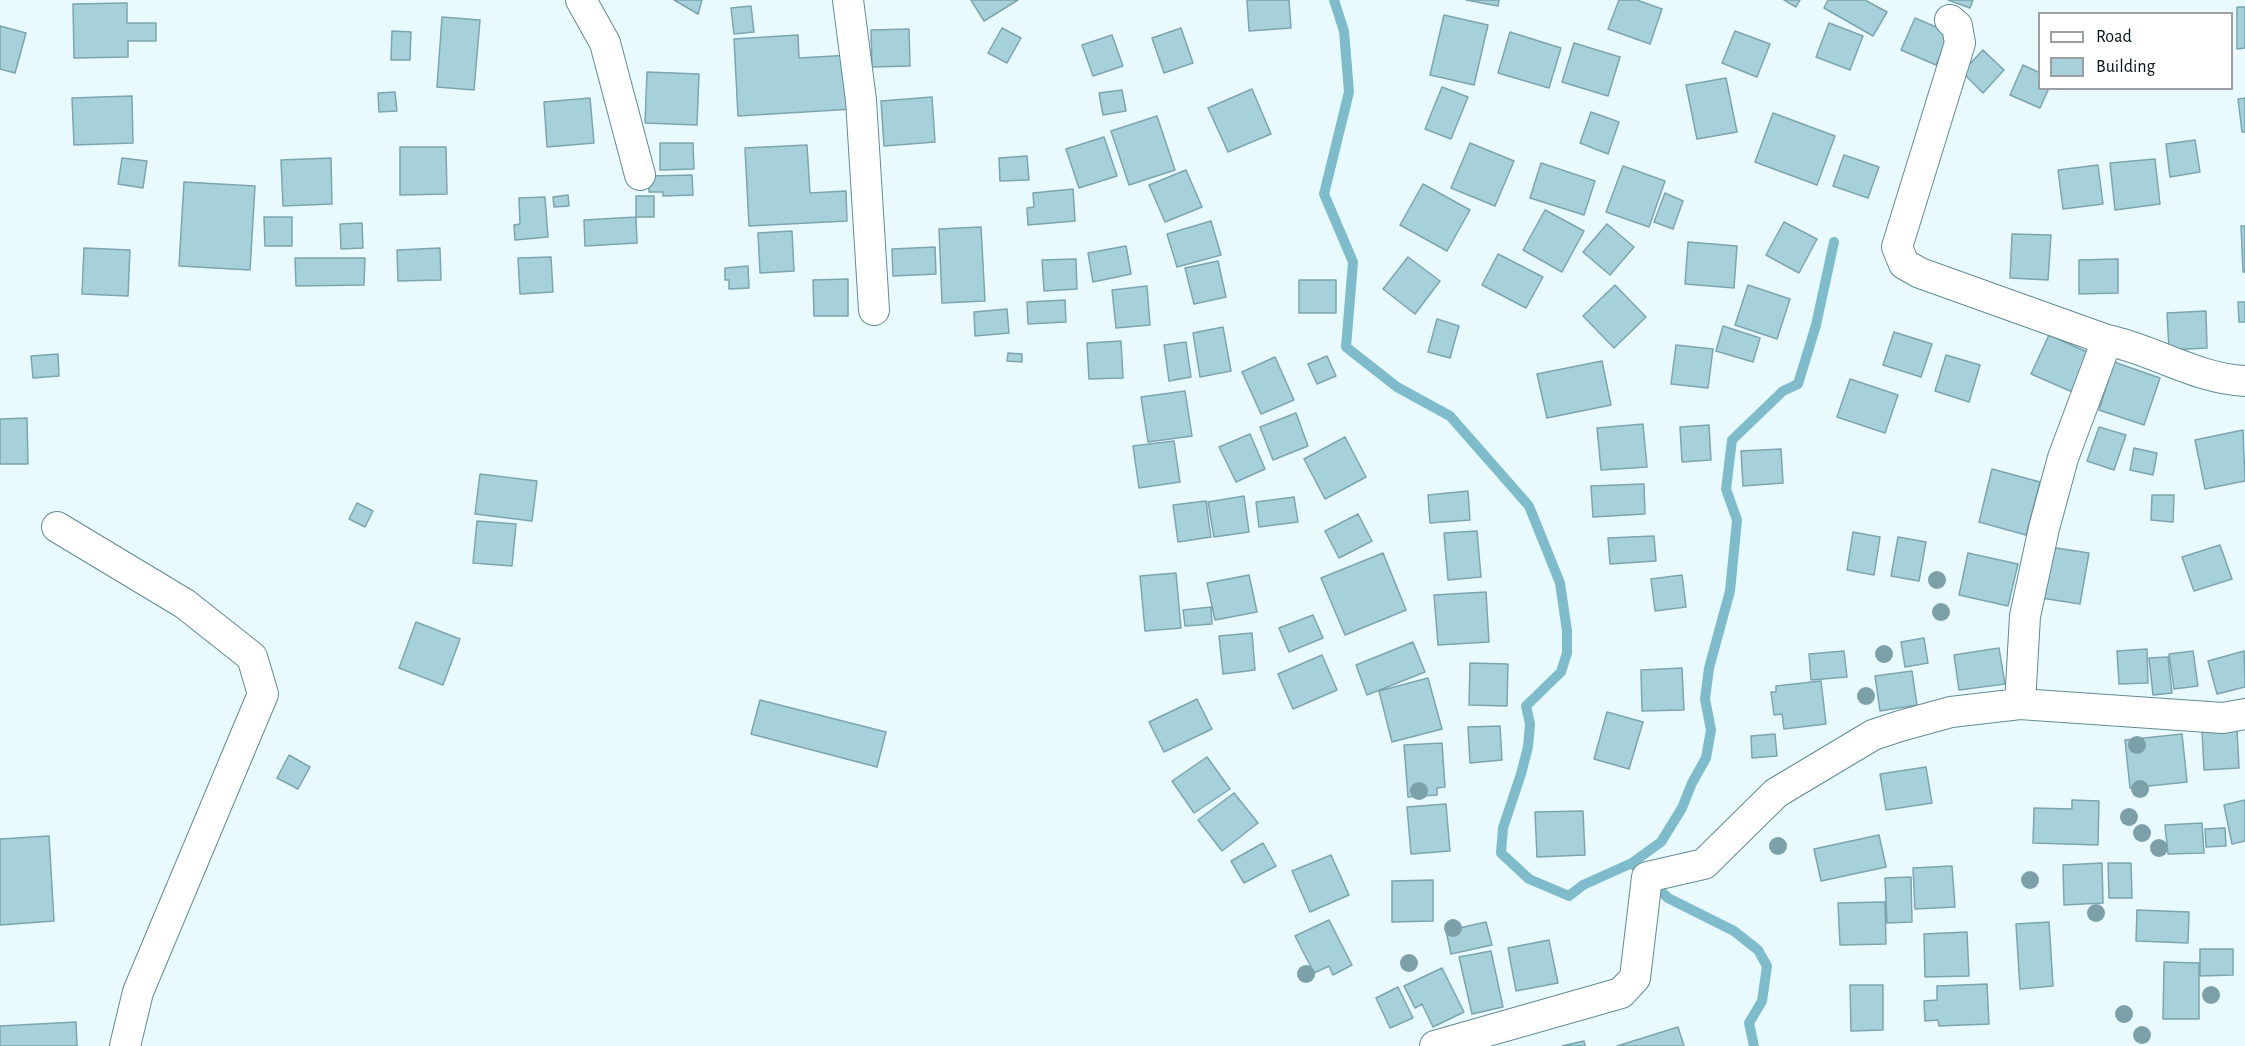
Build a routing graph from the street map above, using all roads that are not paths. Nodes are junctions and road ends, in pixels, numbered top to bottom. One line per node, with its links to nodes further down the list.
1 (581, 0): 4 (street)
2 (848, 0): 5 (street)
3 (1950, 20): 6 (street)
4 (640, 175)
5 (874, 310)
6 (2107, 340): 7 (street); 9 (street)
7 (2245, 381)
8 (57, 527): 11 (street)
9 (2020, 705): 10 (street); 12 (street)
10 (2245, 714)
11 (125, 1046)
12 (1435, 1046)

